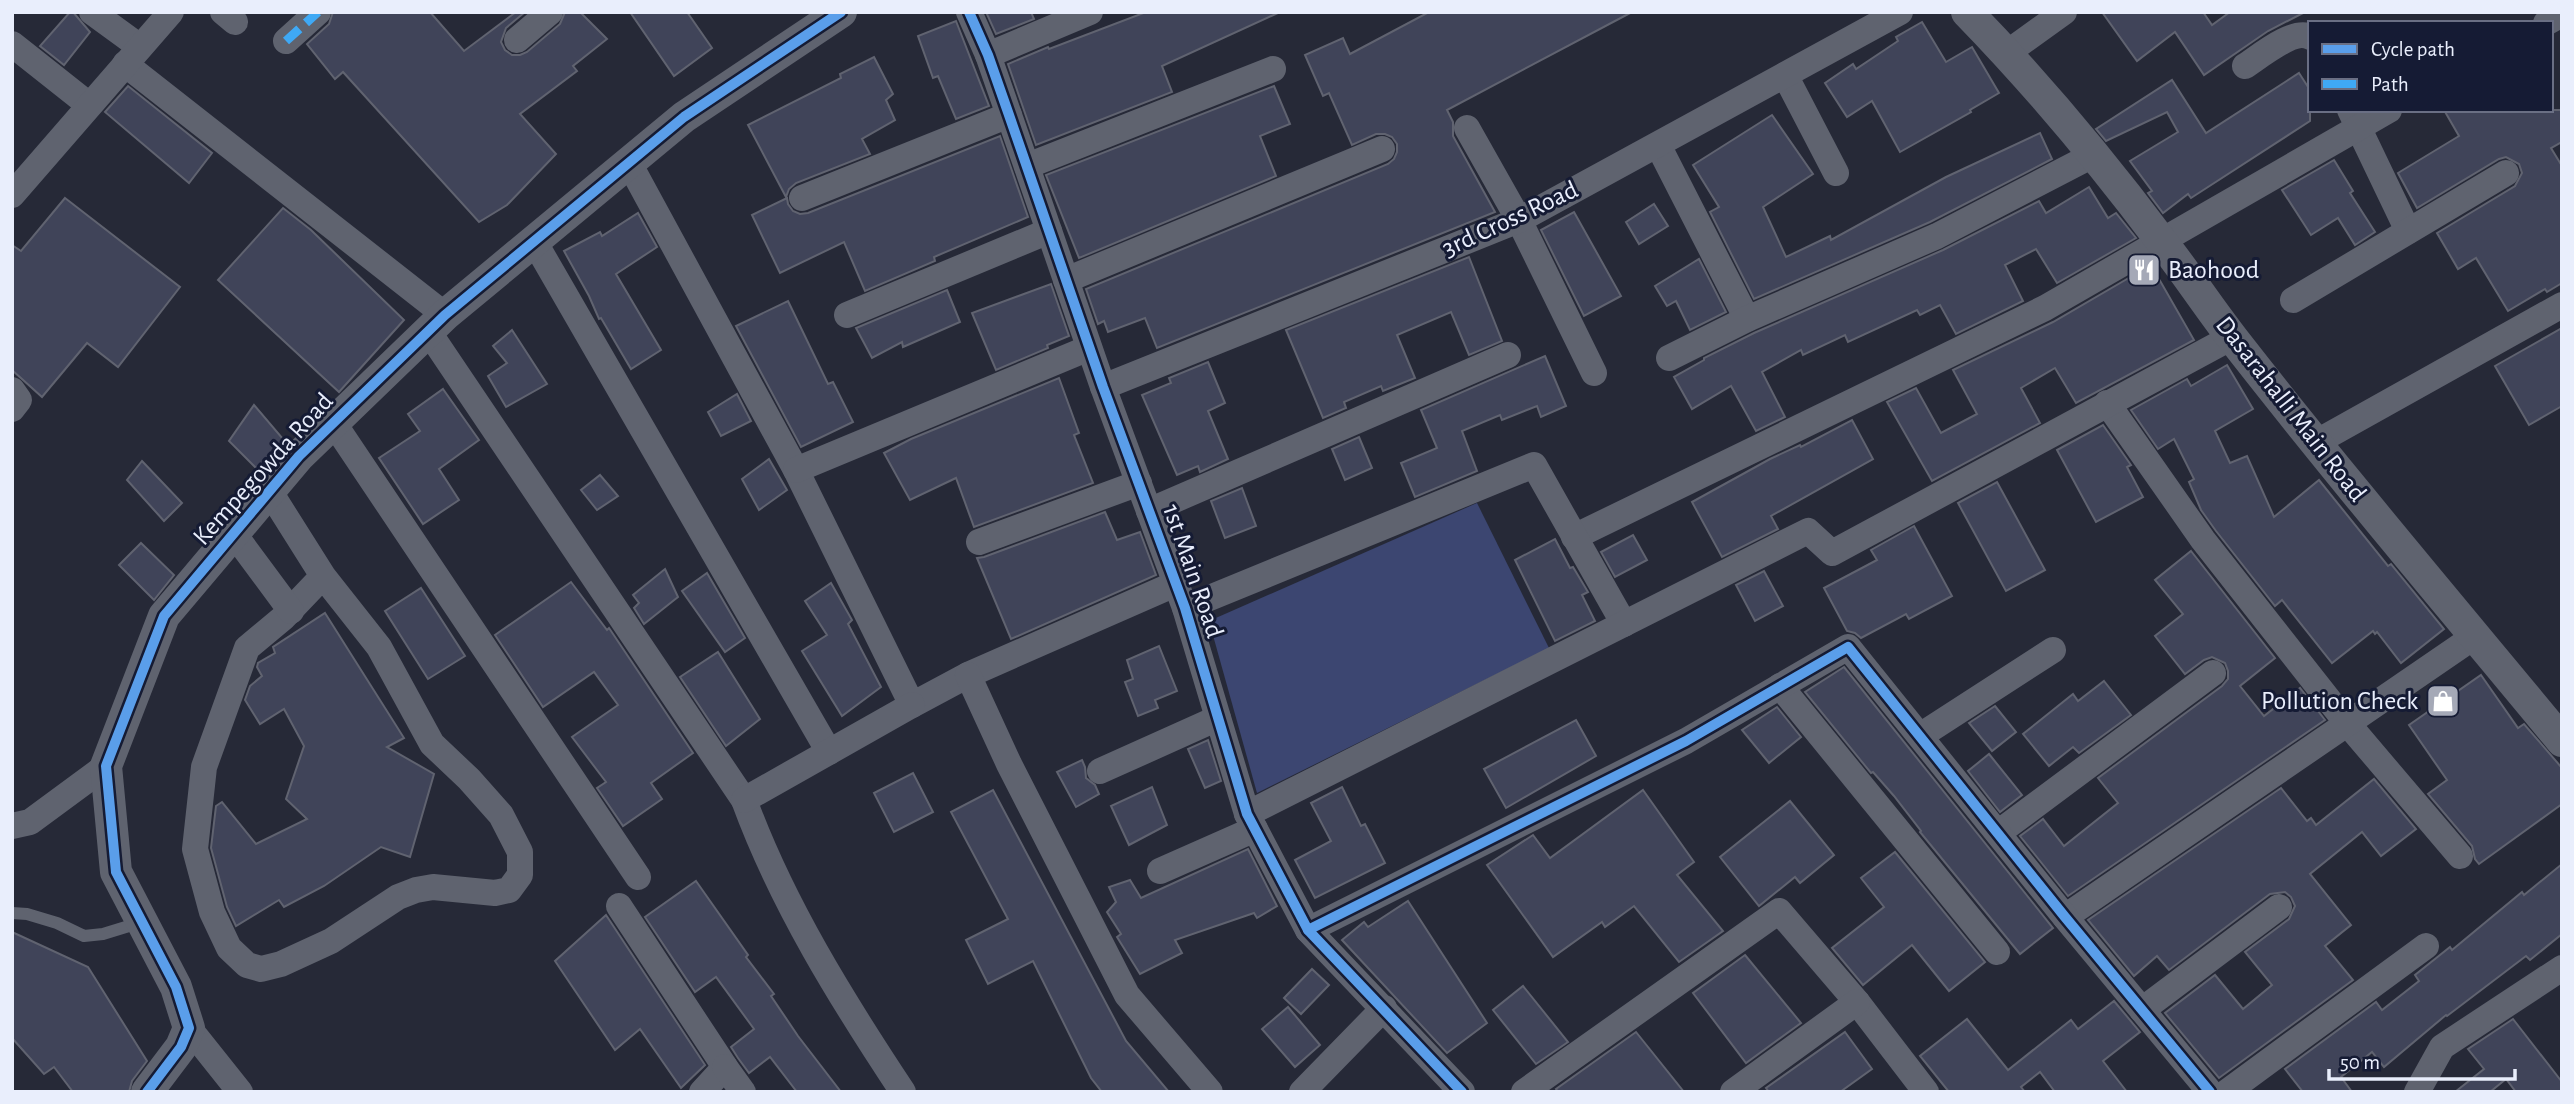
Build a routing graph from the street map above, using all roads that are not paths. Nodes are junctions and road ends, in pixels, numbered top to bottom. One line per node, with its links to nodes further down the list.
1 (92, 12): 16 (street)
2 (171, 12): 16 (street)
3 (318, 12): 13 (street)
4 (550, 12): 12 (street)
5 (841, 12): 29 (street, Kempegowda Road)
6 (969, 12): 17 (street, 1st Main Road)
7 (1090, 12): 17 (street)
8 (1900, 12): 20 (street, 3rd Cross Road)
9 (1967, 12): 15 (street, Dasarahalli Main Road)
10 (2064, 12): 15 (street)
11 (2308, 36): 18 (street)
12 (517, 40)
13 (286, 41)
14 (12, 44): 21 (street)
15 (2007, 53): 28 (street, Dasarahalli Main Road)
16 (133, 55): 21 (street); 45 (street)
17 (988, 55): 23 (street, 1st Main Road)
18 (2245, 66)
19 (1273, 69): 30 (street)
20 (1785, 75): 26 (street, 3rd Cross Road); 31 (street)
21 (89, 105): 33 (street)
22 (2381, 112): 24 (street)
23 (1009, 115): 30 (street, 1st Main Road); 34 (street)
24 (2355, 119): 37 (street); 39 (street)
25 (1467, 128): 35 (street)
26 (1658, 145): 35 (street, 3rd Cross Road); 44 (street)
27 (1382, 149): 40 (street)
28 (2093, 155): 39 (street, Dasarahalli Main Road); 44 (street)
29 (629, 163): 38 (street, Kempegowda Road); 57 (street)
30 (1027, 166): 36 (street, 1st Main Road)
31 (1836, 173)
32 (2506, 173): 37 (street)
33 (12, 195)
34 (802, 198)
35 (1520, 220): 50 (street); 51 (street, 3rd Cross Road)
36 (1049, 231): 40 (street, 1st Main Road); 43 (street)
37 (2408, 231): 41 (street)
38 (534, 241): 45 (street, Kempegowda Road); 79 (street)
39 (2162, 241): 46 (street, Dasarahalli Main Road); 62 (street)
40 (1066, 281): 47 (street, 1st Main Road)
41 (2293, 300)
42 (2562, 305): 56 (street)
43 (847, 315)
44 (1747, 319): 49 (street)
45 (437, 323): 55 (street, Kempegowda Road); 82 (street)
46 (2232, 337): 53 (street); 56 (street, Dasarahalli Main Road)
47 (1090, 348): 51 (street, 1st Main Road); 57 (street)
48 (1508, 355): 60 (street)
49 (1669, 358)
50 (1594, 373)
51 (1103, 387): 58 (street, 1st Main Road)
52 (12, 390): 54 (street)
53 (2107, 403): 68 (street); 76 (street)
54 (12, 410)
55 (333, 422): 59 (street, Kempegowda Road); 88 (street)
56 (2315, 443): 69 (street, Dasarahalli Main Road)
57 (796, 470): 74 (street)
58 (1139, 483): 60 (street, 1st Main Road); 63 (street)
59 (270, 492): 61 (street, Kempegowda Road); 64 (street)
60 (1149, 511): 65 (street, 1st Main Road)
61 (234, 534): 67 (street); 80 (street, Kempegowda Road)
62 (1574, 537): 66 (street); 68 (street)
63 (979, 542)
64 (323, 576): 67 (street); 67 (street)
65 (1175, 583): 66 (street, 1st Main Road); 72 (street)
66 (1185, 608): 75 (street, 1st Main Road)
67 (290, 611)
68 (1624, 624): 83 (street)
69 (2475, 636): 76 (street); 78 (street, Dasarahalli Main Road)
70 (2053, 650): 77 (street)
71 (2213, 673): 85 (street)
72 (968, 675): 74 (street); 108 (street)
73 (1780, 686): 77 (street); 94 (street); 96 (street)
74 (912, 705): 79 (street)
75 (1218, 718): 81 (street); 83 (street, 1st Main Road)
76 (2347, 723): 86 (street); 92 (street)
77 (1920, 736): 85 (street)
78 (2562, 741)
79 (829, 752): 82 (street)
80 (106, 766): 84 (street); 93 (street, Kempegowda Road)
81 (1100, 771)
82 (744, 800): 107 (street)
83 (1251, 821): 87 (street); 94 (street, 1st Main Road)
84 (12, 826)
85 (1998, 833): 92 (street)
86 (2460, 856)
87 (1160, 871)
88 (638, 877)
89 (619, 906): 102 (street)
90 (2279, 907): 100 (street)
91 (12, 913): 93 (lane)
92 (2065, 917): 100 (street)
93 (142, 922): 101 (street, Kempegowda Road)
94 (1308, 930): 99 (street, 1st Main Road)
95 (2426, 946): 115 (street)
96 (1997, 953)
97 (2562, 968): 116 (street)
98 (1857, 1002): 111 (street); 112 (street); 113 (street)
99 (1384, 1008): 109 (street); 110 (street, 1st Main Road)
100 (2142, 1010): 114 (street)
101 (189, 1028): 103 (street); 104 (street)
102 (725, 1067): 105 (street); 106 (street)
103 (147, 1092)
104 (240, 1092)
105 (702, 1092)
106 (743, 1092)
107 (903, 1092)
108 (1210, 1092)
109 (1302, 1092)
110 (1462, 1092)
111 (1524, 1092)
112 (1734, 1092)
113 (1926, 1092)
114 (2210, 1092)
115 (2227, 1092)
116 (2417, 1092)

